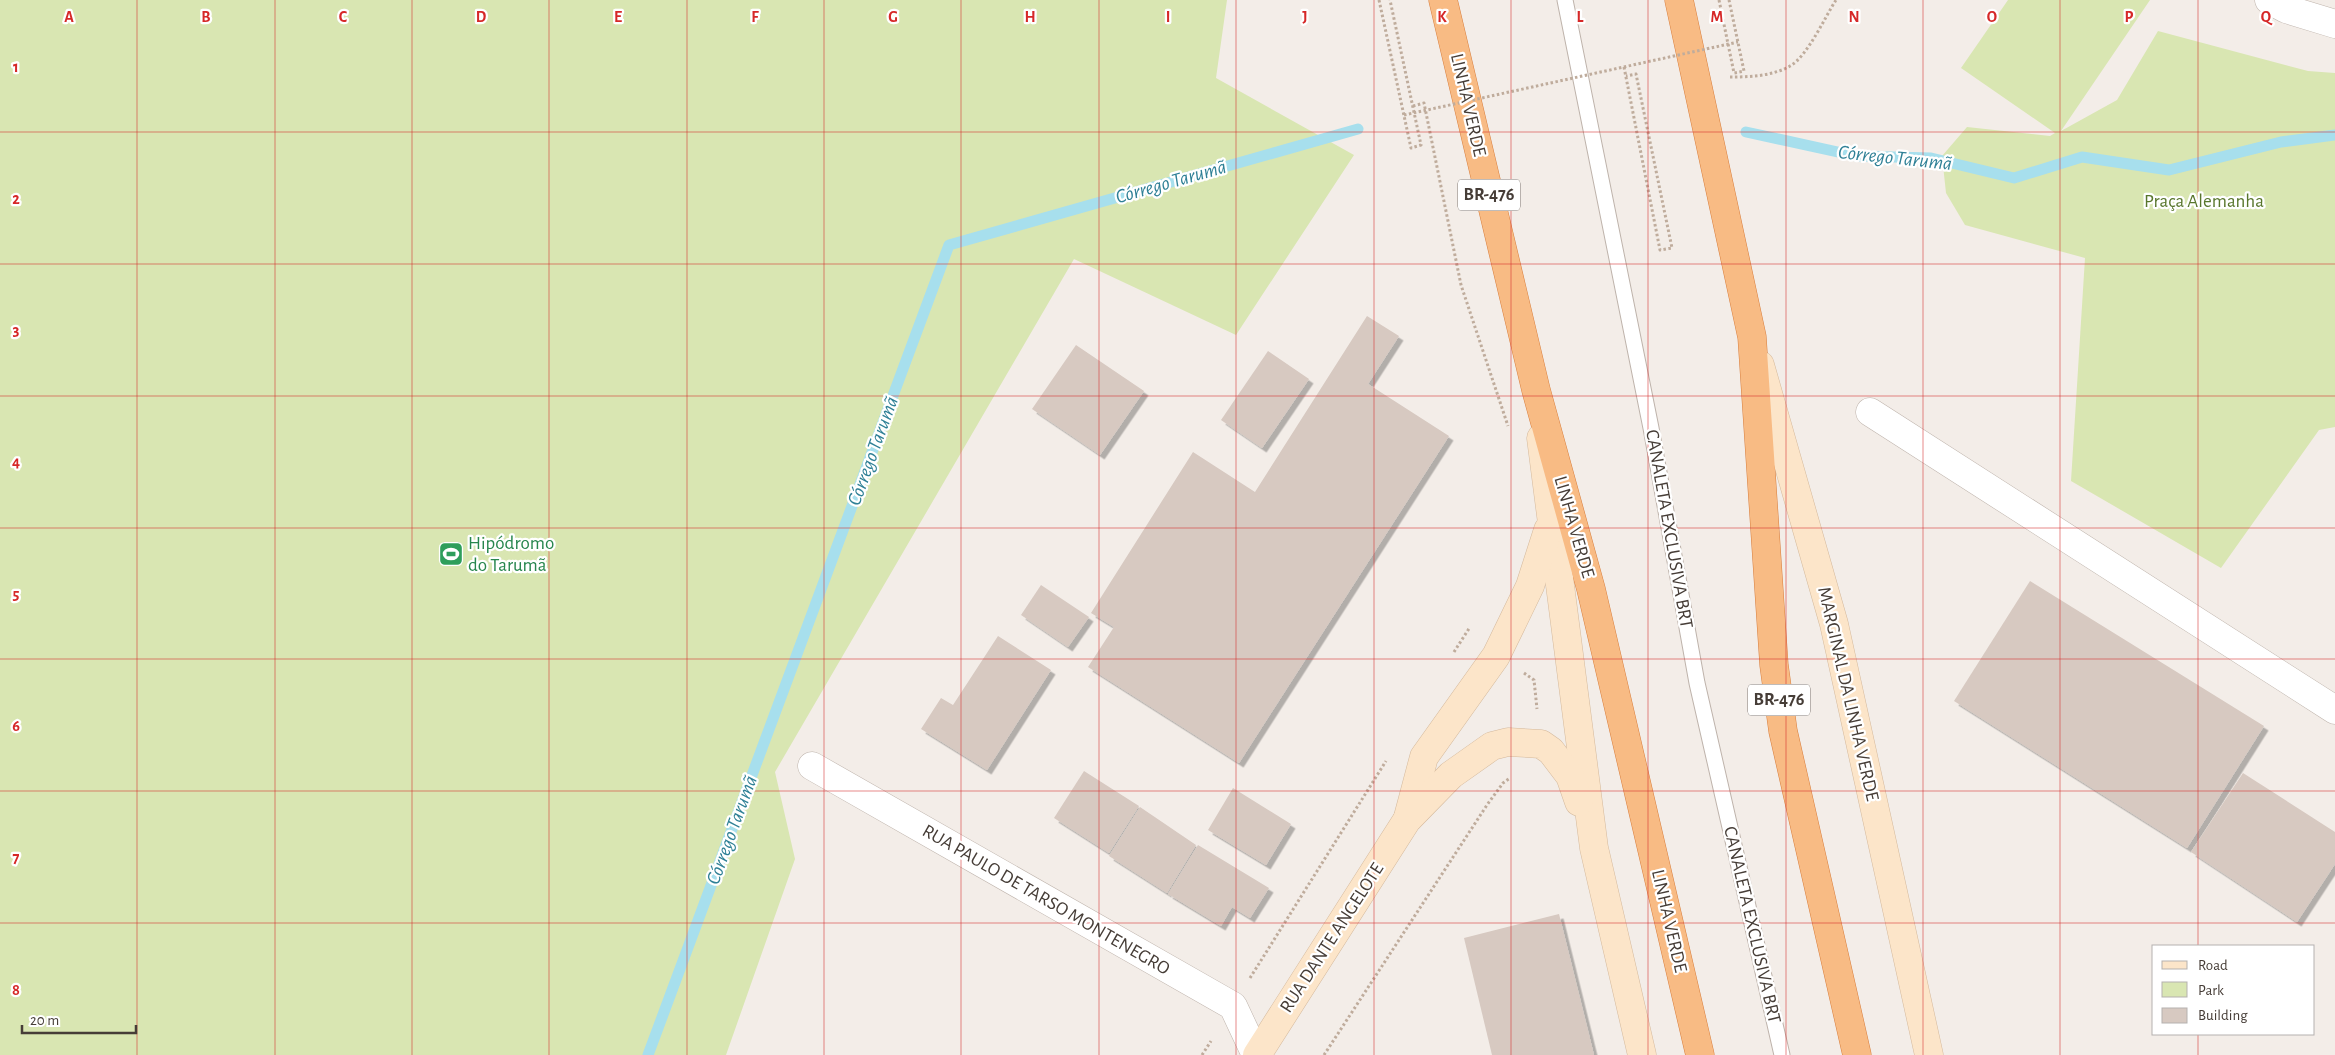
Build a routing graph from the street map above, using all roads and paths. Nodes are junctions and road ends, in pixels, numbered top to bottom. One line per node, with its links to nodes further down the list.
1 (1379, 0): 16 (path)
2 (1390, 0): 15 (path)
3 (1443, 0): 18 (highway, LINHA VERDE / BR-476)
4 (1566, 0): 37 (lane, CANALETA EXCLUSIVA BRT)
5 (1680, 0): 17 (highway, BR-476)
6 (1719, 0): 11 (path)
7 (1730, 0): 11 (path)
8 (1836, 0): 14 (path)
9 (2269, 0): 10 (street)
10 (2335, 24)
11 (1738, 42): 12 (path, bridge)
12 (1624, 67): 13 (path); 16 (path, bridge)
13 (1626, 76): 13 (path)
14 (1725, 77)
15 (1413, 106): 16 (path); 20 (path)
16 (1404, 116)
17 (1752, 337): 38 (highway, BR-476); 39 (main road, MARGINAL DA LINHA VERDE)
18 (1536, 390): 21 (main road); 36 (highway, LINHA VERDE / BR-476)
19 (1870, 412): 24 (street)
20 (1510, 432)
21 (1550, 524): 28 (main road, RUA DANTE ANGELOTE); 29 (main road)
22 (1474, 620): 23 (path)
23 (1449, 660)
24 (2335, 710)
25 (1387, 760): 30 (path)
26 (812, 766): 33 (street, RUA PAULO DE TARSO MONTENEGRO)
27 (1515, 775): 34 (path)
28 (1407, 820): 29 (main road, RUA DANTE ANGELOTE); 33 (main road, RUA DANTE ANGELOTE)
29 (1594, 848): 35 (main road)
30 (1252, 975)
31 (1210, 1042): 32 (path)
32 (1202, 1055)
33 (1257, 1055)
34 (1324, 1055)
35 (1642, 1055)
36 (1700, 1055)
37 (1782, 1055)
38 (1857, 1055)
39 (1930, 1055)

